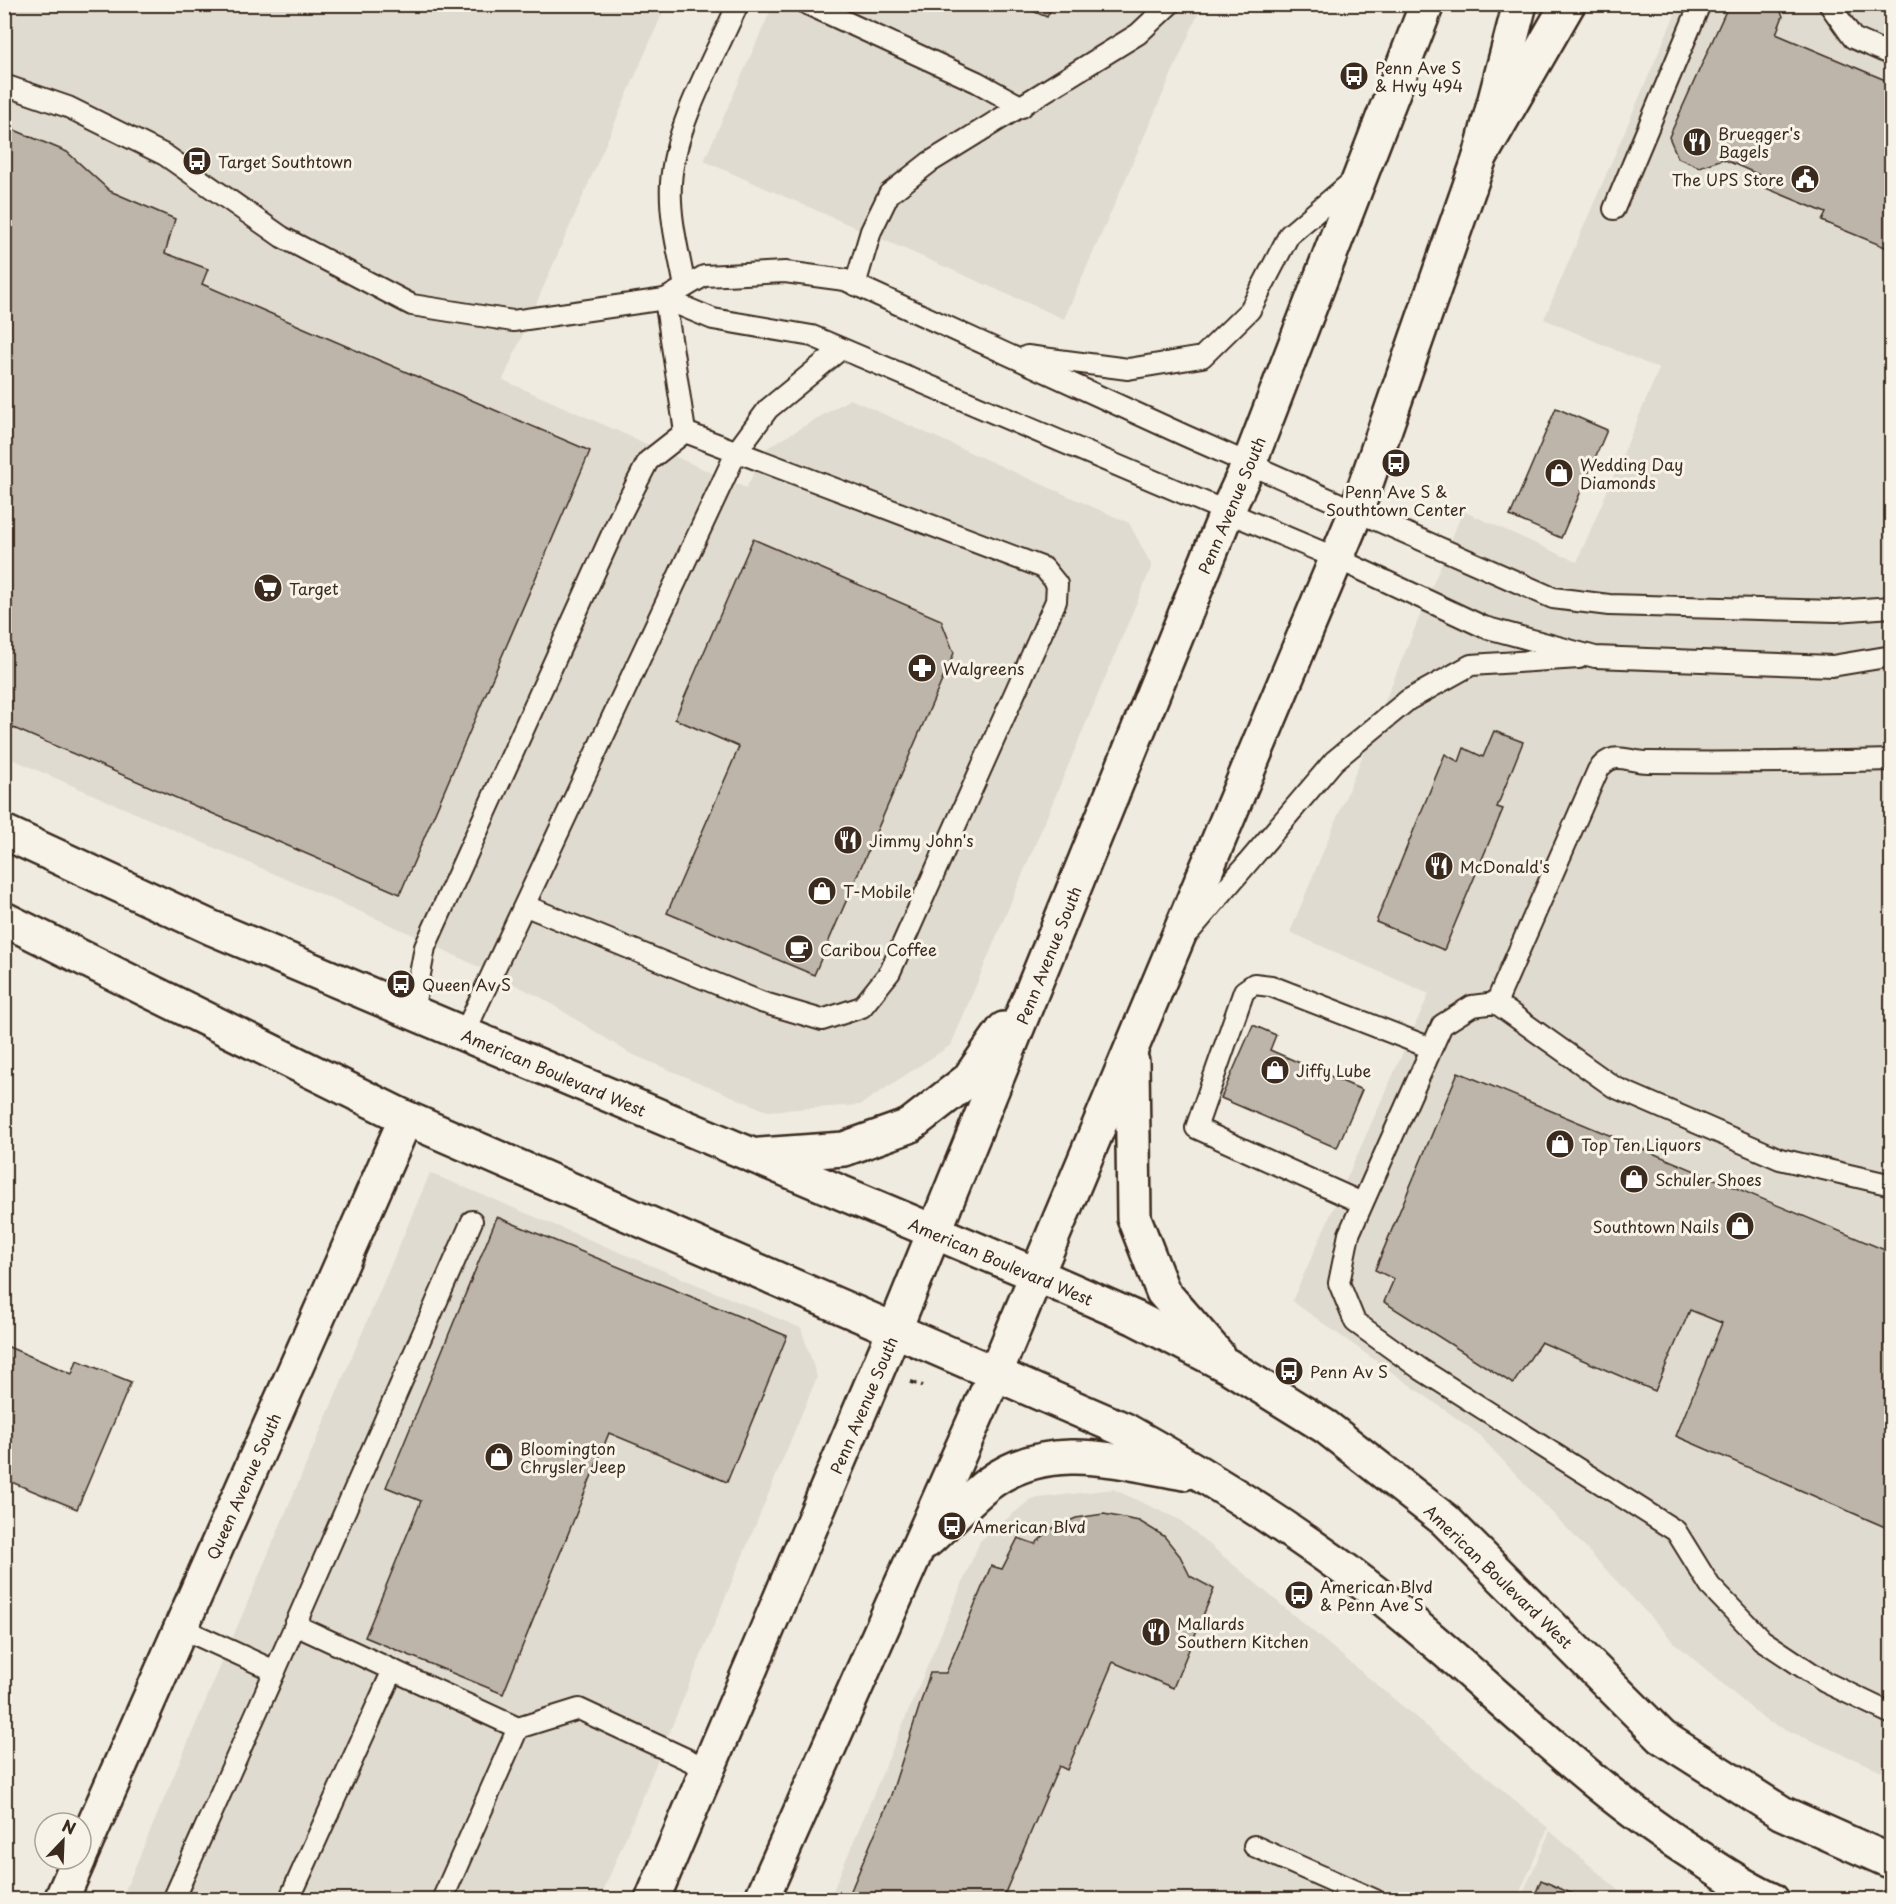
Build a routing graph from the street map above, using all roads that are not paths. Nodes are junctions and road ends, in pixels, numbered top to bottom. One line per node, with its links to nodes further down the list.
1 (738, 4): 16 (lane)
2 (807, 4): 11 (lane)
3 (1170, 4): 11 (lane)
4 (1427, 4): 13 (main road, Penn Avenue South)
5 (1520, 4): 12 (main road)
6 (1569, 4): 12 (main road)
7 (1700, 4): 14 (lane)
8 (1829, 4): 9 (lane)
9 (1892, 55)
10 (4, 85): 17 (lane)
11 (1022, 107): 15 (lane)
12 (1480, 157): 23 (main road)
13 (1361, 174): 19 (lane); 22 (main road, Penn Avenue South)
14 (1614, 209)
15 (855, 285): 16 (lane); 19 (lane)
16 (685, 287): 17 (lane)
17 (665, 299): 18 (lane); 20 (lane)
18 (841, 350): 21 (lane); 24 (lane)
19 (1006, 354): 22 (lane)
20 (685, 432): 21 (lane); 36 (lane)
21 (737, 451): 31 (lane); 31 (lane)
22 (1249, 464): 23 (lane); 24 (main road, Penn Avenue South)
23 (1356, 512): 25 (main road); 26 (lane)
24 (1226, 514): 25 (lane); 34 (main road, Penn Avenue South)
25 (1336, 558): 28 (lane); 33 (main road)
26 (1892, 607)
27 (1892, 656): 28 (lane)
28 (1595, 657): 33 (lane)
29 (1892, 760): 35 (lane)
30 (4, 832): 36 (main road, American Boulevard West)
31 (526, 906): 37 (lane)
32 (4, 919): 40 (main road)
33 (1173, 951): 39 (main road)
34 (1036, 984): 41 (main road); 45 (main road, Penn Avenue South)
35 (1496, 1003): 38 (lane); 42 (lane)
36 (413, 1012): 37 (main road, American Boulevard West)
37 (464, 1034): 41 (main road, American Boulevard West)
38 (1431, 1048): 43 (lane); 43 (lane)
39 (1131, 1051): 46 (main road); 48 (main road)
40 (406, 1118): 47 (main road); 53 (main road, Queen Avenue South)
41 (754, 1156): 45 (main road, American Boulevard West)
42 (1892, 1185)
43 (1362, 1203): 56 (lane)
44 (472, 1221): 52 (lane)
45 (935, 1232): 46 (main road, American Boulevard West); 47 (main road, Penn Avenue South)
46 (1037, 1275): 48 (main road, American Boulevard West); 49 (main road)
47 (894, 1331): 49 (main road); 58 (main road, Penn Avenue South)
48 (1228, 1366): 61 (main road, American Boulevard West)
49 (995, 1374): 50 (main road); 51 (main road)
50 (1212, 1478): 51 (main road); 70 (main road)
51 (917, 1551): 68 (main road)
52 (295, 1624): 54 (lane); 55 (lane)
53 (181, 1628): 55 (lane); 59 (main road, Queen Avenue South)
54 (393, 1670): 57 (lane); 65 (lane)
55 (275, 1671): 64 (lane)
56 (1892, 1714)
57 (518, 1728): 58 (lane); 66 (lane)
58 (708, 1768): 67 (main road, Penn Avenue South)
59 (93, 1827)
60 (1254, 1846): 69 (lane)
61 (1892, 1862)
62 (74, 1871): 63 (main road)
63 (61, 1899)
64 (173, 1899)
65 (289, 1899)
66 (442, 1899)
67 (652, 1899)
68 (761, 1899)
69 (1375, 1899)
70 (1772, 1899)

